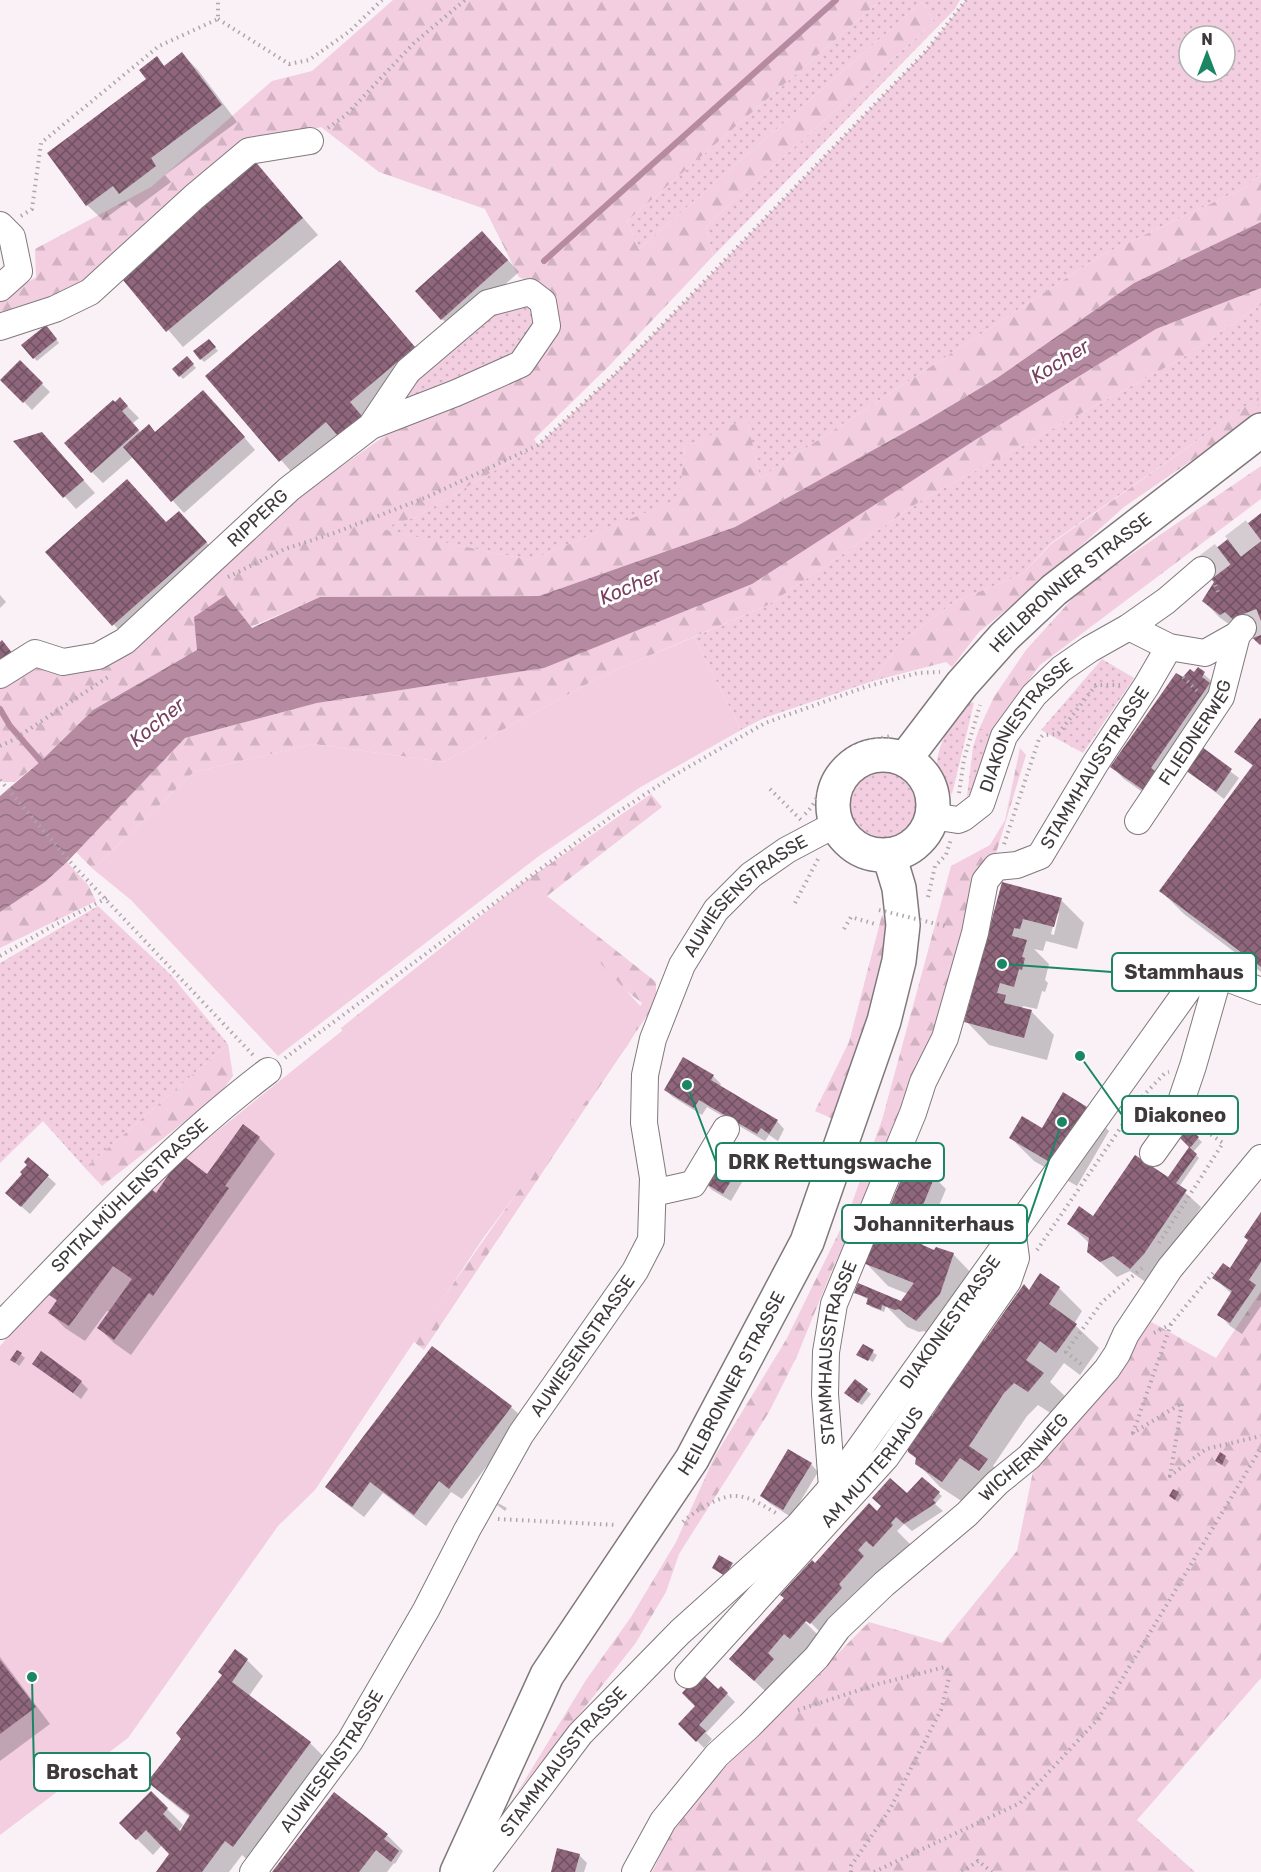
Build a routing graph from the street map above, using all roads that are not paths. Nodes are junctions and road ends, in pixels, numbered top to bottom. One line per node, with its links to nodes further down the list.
1 (310, 141): 4 (street)
2 (1, 226): 3 (street)
3 (0, 288)
4 (0, 327)
5 (371, 426): 5 (street, RIPPERG); 10 (street, RIPPERG)
6 (1261, 430): 11 (main road, HEILBRONNER STRASSE)
7 (1202, 570): 8 (street, DIAKONIESTRASSE)
8 (1129, 627): 9 (street); 12 (street, DIAKONIESTRASSE)
9 (1169, 647): 13 (street, FLIEDNERWEG); 25 (street, STAMMHAUSSTRASSE)
10 (0, 675)
11 (900, 747): 12 (main road); 14 (main road)
12 (945, 818): 15 (main road)
13 (1138, 821)
14 (836, 824): 15 (main road); 22 (street, AUWIESENSTRASSE)
15 (889, 855): 28 (main road, HEILBRONNER STRASSE)
16 (1219, 975): 17 (street); 20 (street); 23 (street, DIAKONIESTRASSE)
17 (1261, 991)
18 (268, 1071): 24 (street, SPITALMÜHLENSTRASSE)
19 (726, 1129): 22 (street)
20 (1153, 1153)
21 (1261, 1158): 30 (street, WICHERNWEG)
22 (653, 1193): 27 (street, AUWIESENSTRASSE)
23 (1015, 1247): 25 (street, DIAKONIESTRASSE); 26 (street, AM MUTTERHAUS)
24 (0, 1326)
25 (832, 1487): 29 (street, STAMMHAUSSTRASSE)
26 (688, 1675)
27 (253, 1872)
28 (457, 1872)
29 (476, 1872)
30 (635, 1872)

